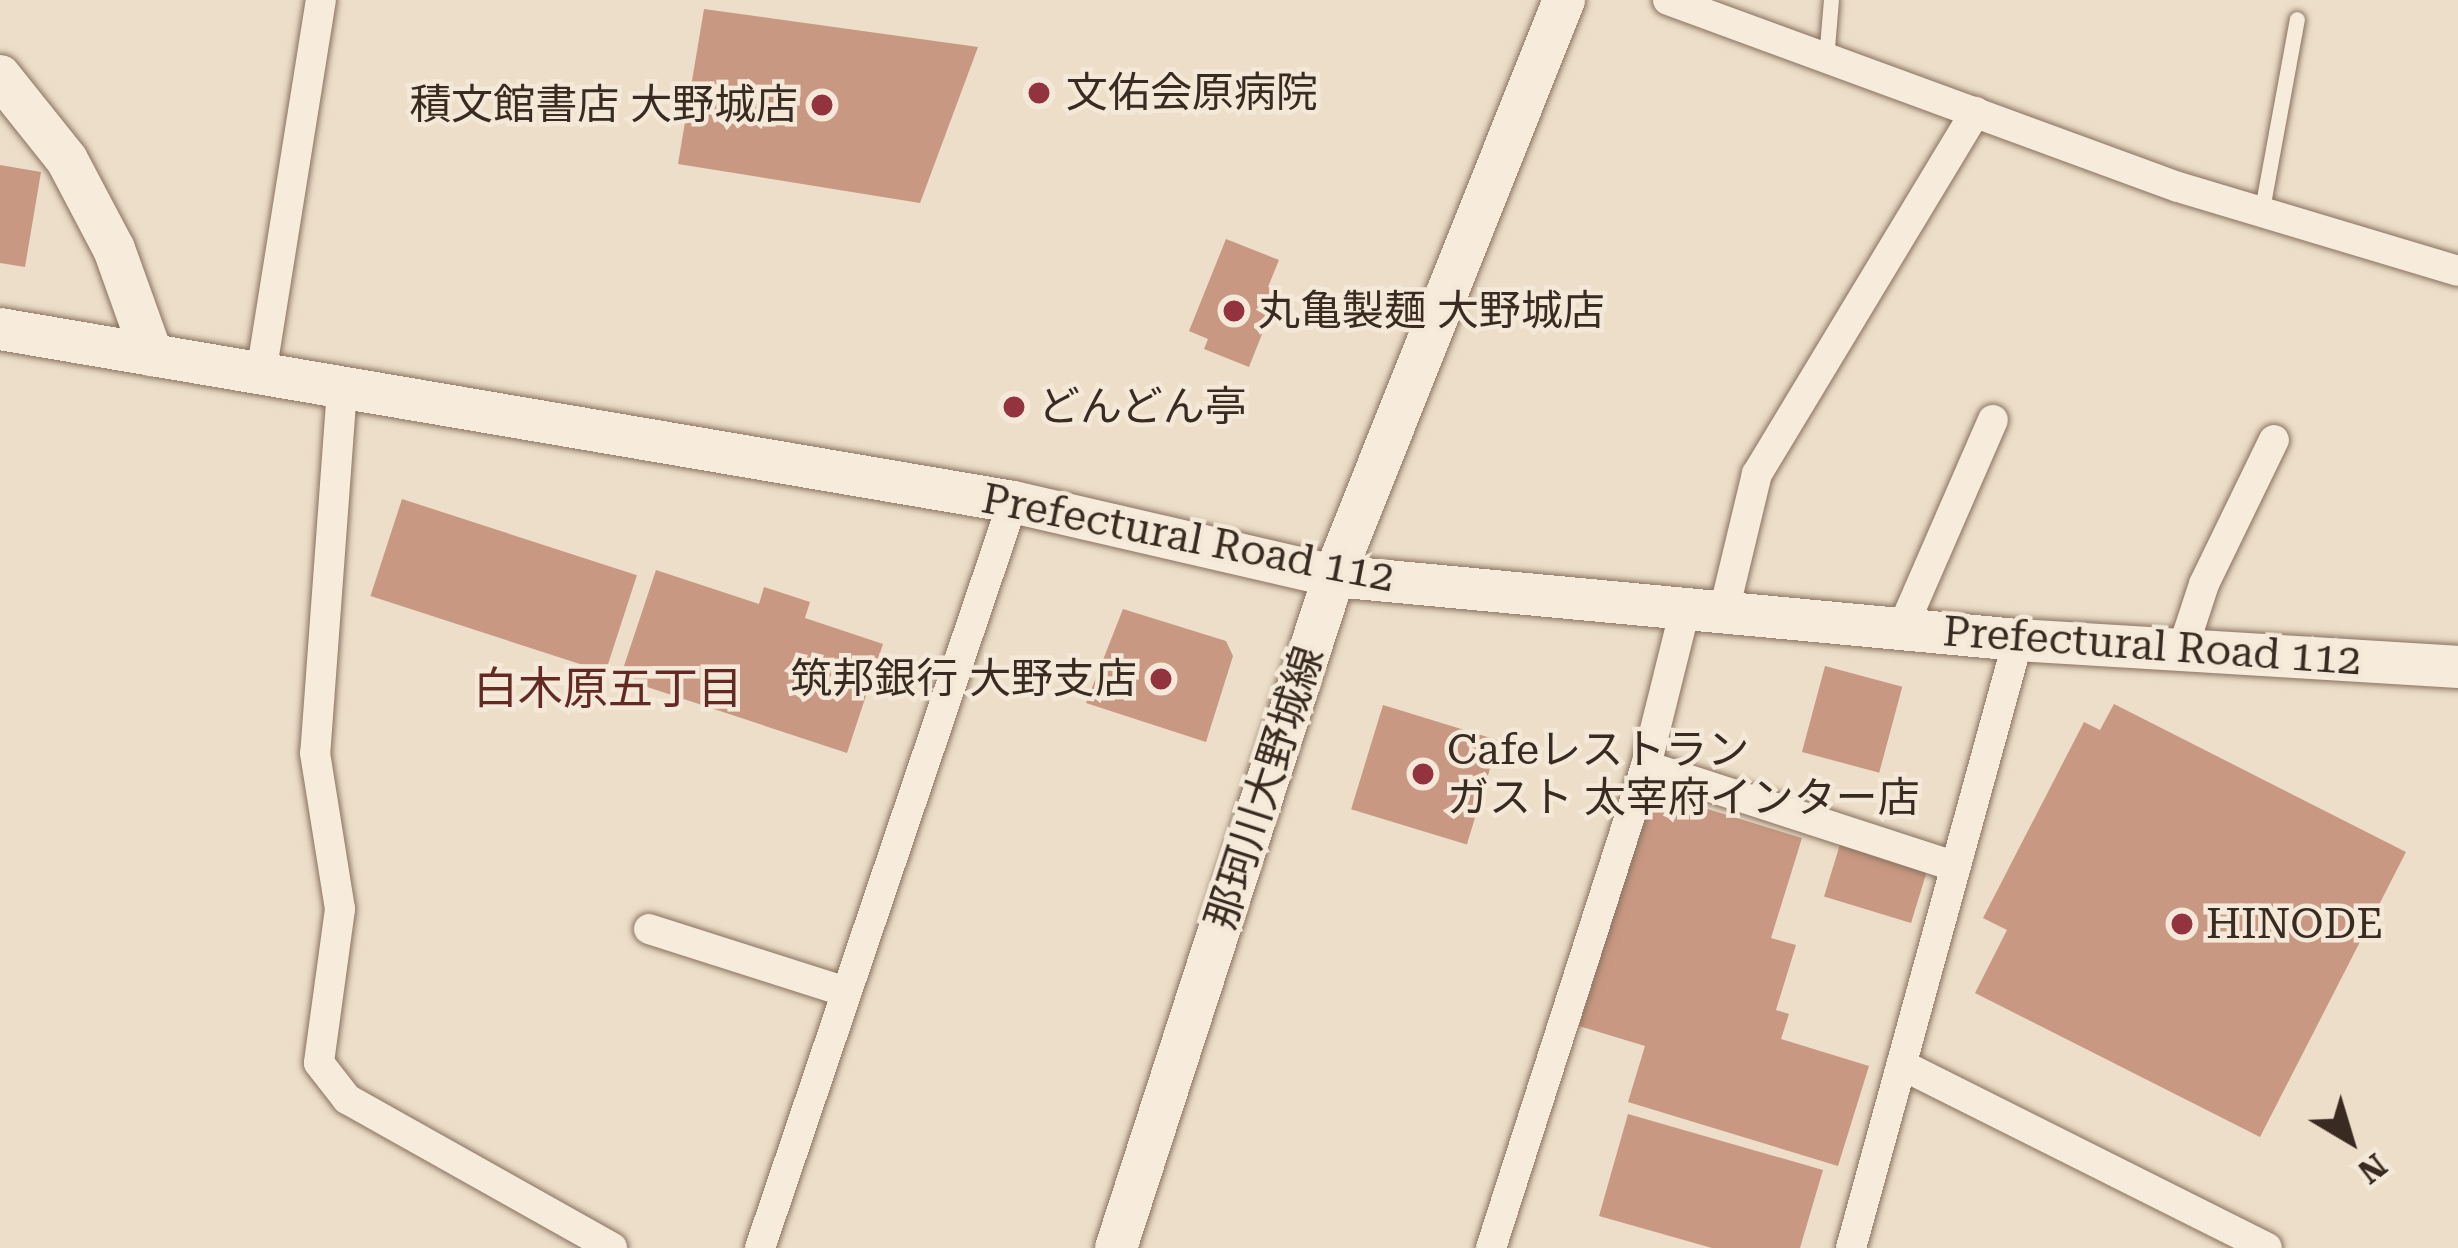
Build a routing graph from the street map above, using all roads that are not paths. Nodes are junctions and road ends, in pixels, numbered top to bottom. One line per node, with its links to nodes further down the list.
1 (321, 0): 13 (street)
2 (1564, 0): 18 (main road, 那珂川大野城線)
3 (1668, 0): 6 (street)
4 (1831, 0): 6 (lane)
5 (2297, 19): 9 (lane)
6 (1826, 58): 8 (street)
7 (0, 76): 12 (main road)
8 (1975, 112): 9 (street); 19 (street)
9 (2262, 209): 10 (street)
10 (2458, 271)
11 (0, 329): 12 (main road, Prefectural Road 112)
12 (152, 356): 13 (main road, Prefectural Road 112)
13 (261, 374): 14 (main road, Prefectural Road 112)
14 (342, 389): 17 (main road, Prefectural Road 112); 29 (street)
15 (1993, 420): 20 (street)
16 (2274, 440): 22 (street)
17 (1013, 502): 18 (main road, Prefectural Road 112); 27 (street)
18 (1334, 576): 19 (main road, Prefectural Road 112); 31 (main road, 那珂川大野城線)
19 (1705, 610): 20 (main road, Prefectural Road 112); 24 (street)
20 (1902, 628): 21 (main road, Prefectural Road 112)
21 (2018, 640): 22 (main road, Prefectural Road 112); 25 (street)
22 (2183, 648): 23 (main road, Prefectural Road 112)
23 (2458, 667)
24 (1646, 766): 25 (street); 32 (street)
25 (1953, 866): 28 (street)
26 (649, 929): 27 (street)
27 (846, 992): 30 (street)
28 (1902, 1065): 33 (street); 34 (street)
29 (612, 1248)
30 (760, 1248)
31 (1116, 1248)
32 (1491, 1248)
33 (1851, 1248)
34 (2266, 1248)

